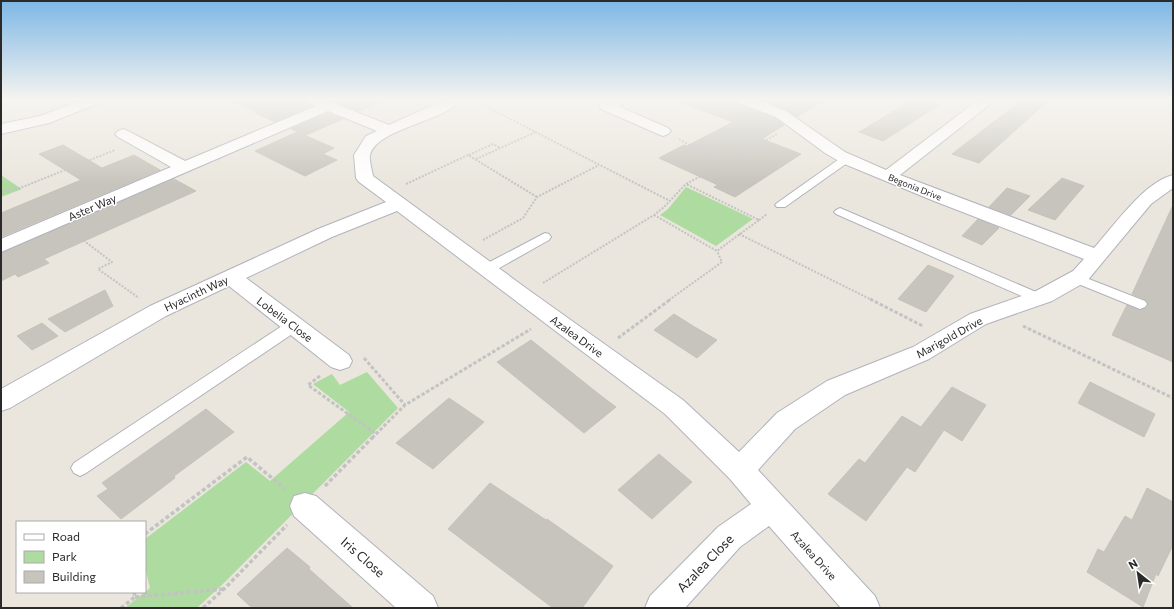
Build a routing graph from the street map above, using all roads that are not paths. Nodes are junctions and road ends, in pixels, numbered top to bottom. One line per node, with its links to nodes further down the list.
1 (266, 128): 11 (street, Aster Way)
2 (385, 128): 7 (street)
3 (393, 128): 7 (street, Azalea Drive)
4 (657, 128): 8 (street)
5 (801, 128): 10 (street, Begonia Drive)
6 (950, 128): 12 (street)
7 (389, 130): 14 (street, Azalea Drive)
8 (663, 131)
9 (123, 134): 11 (street)
10 (846, 159): 12 (street, Begonia Drive); 15 (lane)
11 (184, 167): 18 (street, Aster Way)
12 (889, 176): 19 (street, Begonia Drive)
13 (1171, 181): 19 (street, Marigold Drive)
14 (393, 198): 20 (street, Azalea Drive); 21 (street, Hyacinth Way)
15 (781, 205)
16 (840, 212): 23 (lane)
17 (545, 237): 20 (lane)
18 (1, 246)
19 (1096, 256): 22 (street, Marigold Drive)
20 (487, 269): 29 (street, Azalea Drive)
21 (230, 277): 25 (street, Lobelia Close); 27 (street, Hyacinth Way)
22 (1076, 278): 23 (street, Marigold Drive); 24 (lane)
23 (1038, 298): 29 (street, Marigold Drive)
24 (1140, 304)
25 (294, 326): 26 (street, Lobelia Close); 28 (lane)
26 (340, 361)
27 (1, 401)
28 (80, 468)
29 (740, 470): 31 (street, Azalea Drive)
30 (305, 506): 32 (street, Iris Close)
31 (771, 507): 33 (street, Azalea Close); 34 (street, Azalea Drive)
32 (421, 608)
33 (662, 608)
34 (863, 608)

